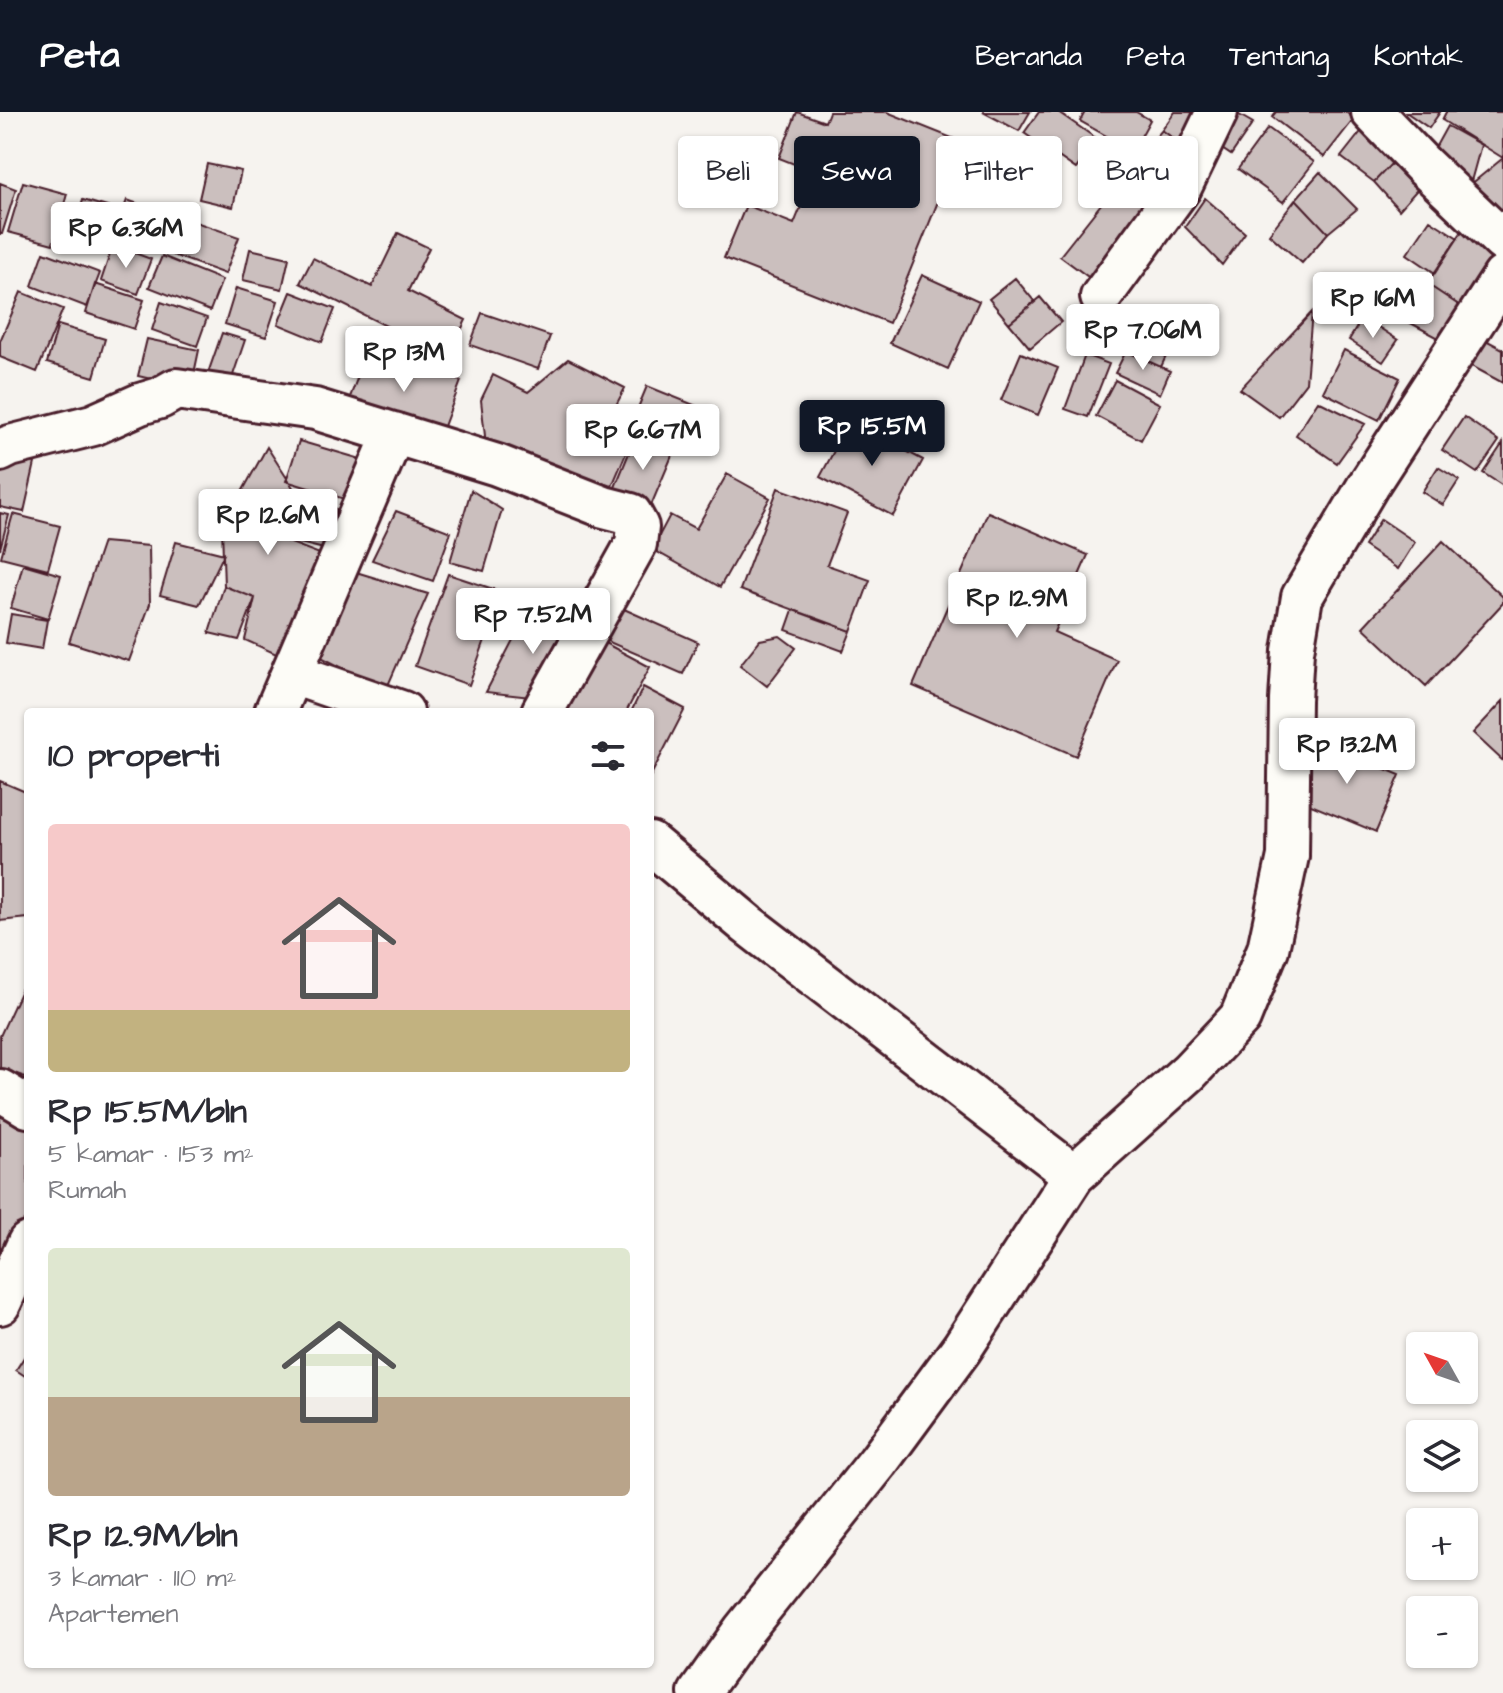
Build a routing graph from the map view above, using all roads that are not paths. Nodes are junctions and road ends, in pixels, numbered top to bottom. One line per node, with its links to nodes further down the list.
1 (1217, 112): 5 (street)
2 (1372, 112): 3 (street)
3 (1503, 241)
4 (1503, 277): 15 (street)
5 (1101, 297)
6 (394, 433): 7 (street); 8 (street); 11 (street)
7 (0, 451)
8 (293, 674): 9 (street); 10 (street)
9 (277, 708)
10 (391, 708)
11 (544, 708)
12 (654, 846): 15 (street)
13 (0, 1090): 14 (street)
14 (24, 1105)
15 (1074, 1175): 18 (street)
16 (24, 1252): 17 (street)
17 (0, 1304)
18 (699, 1693)

